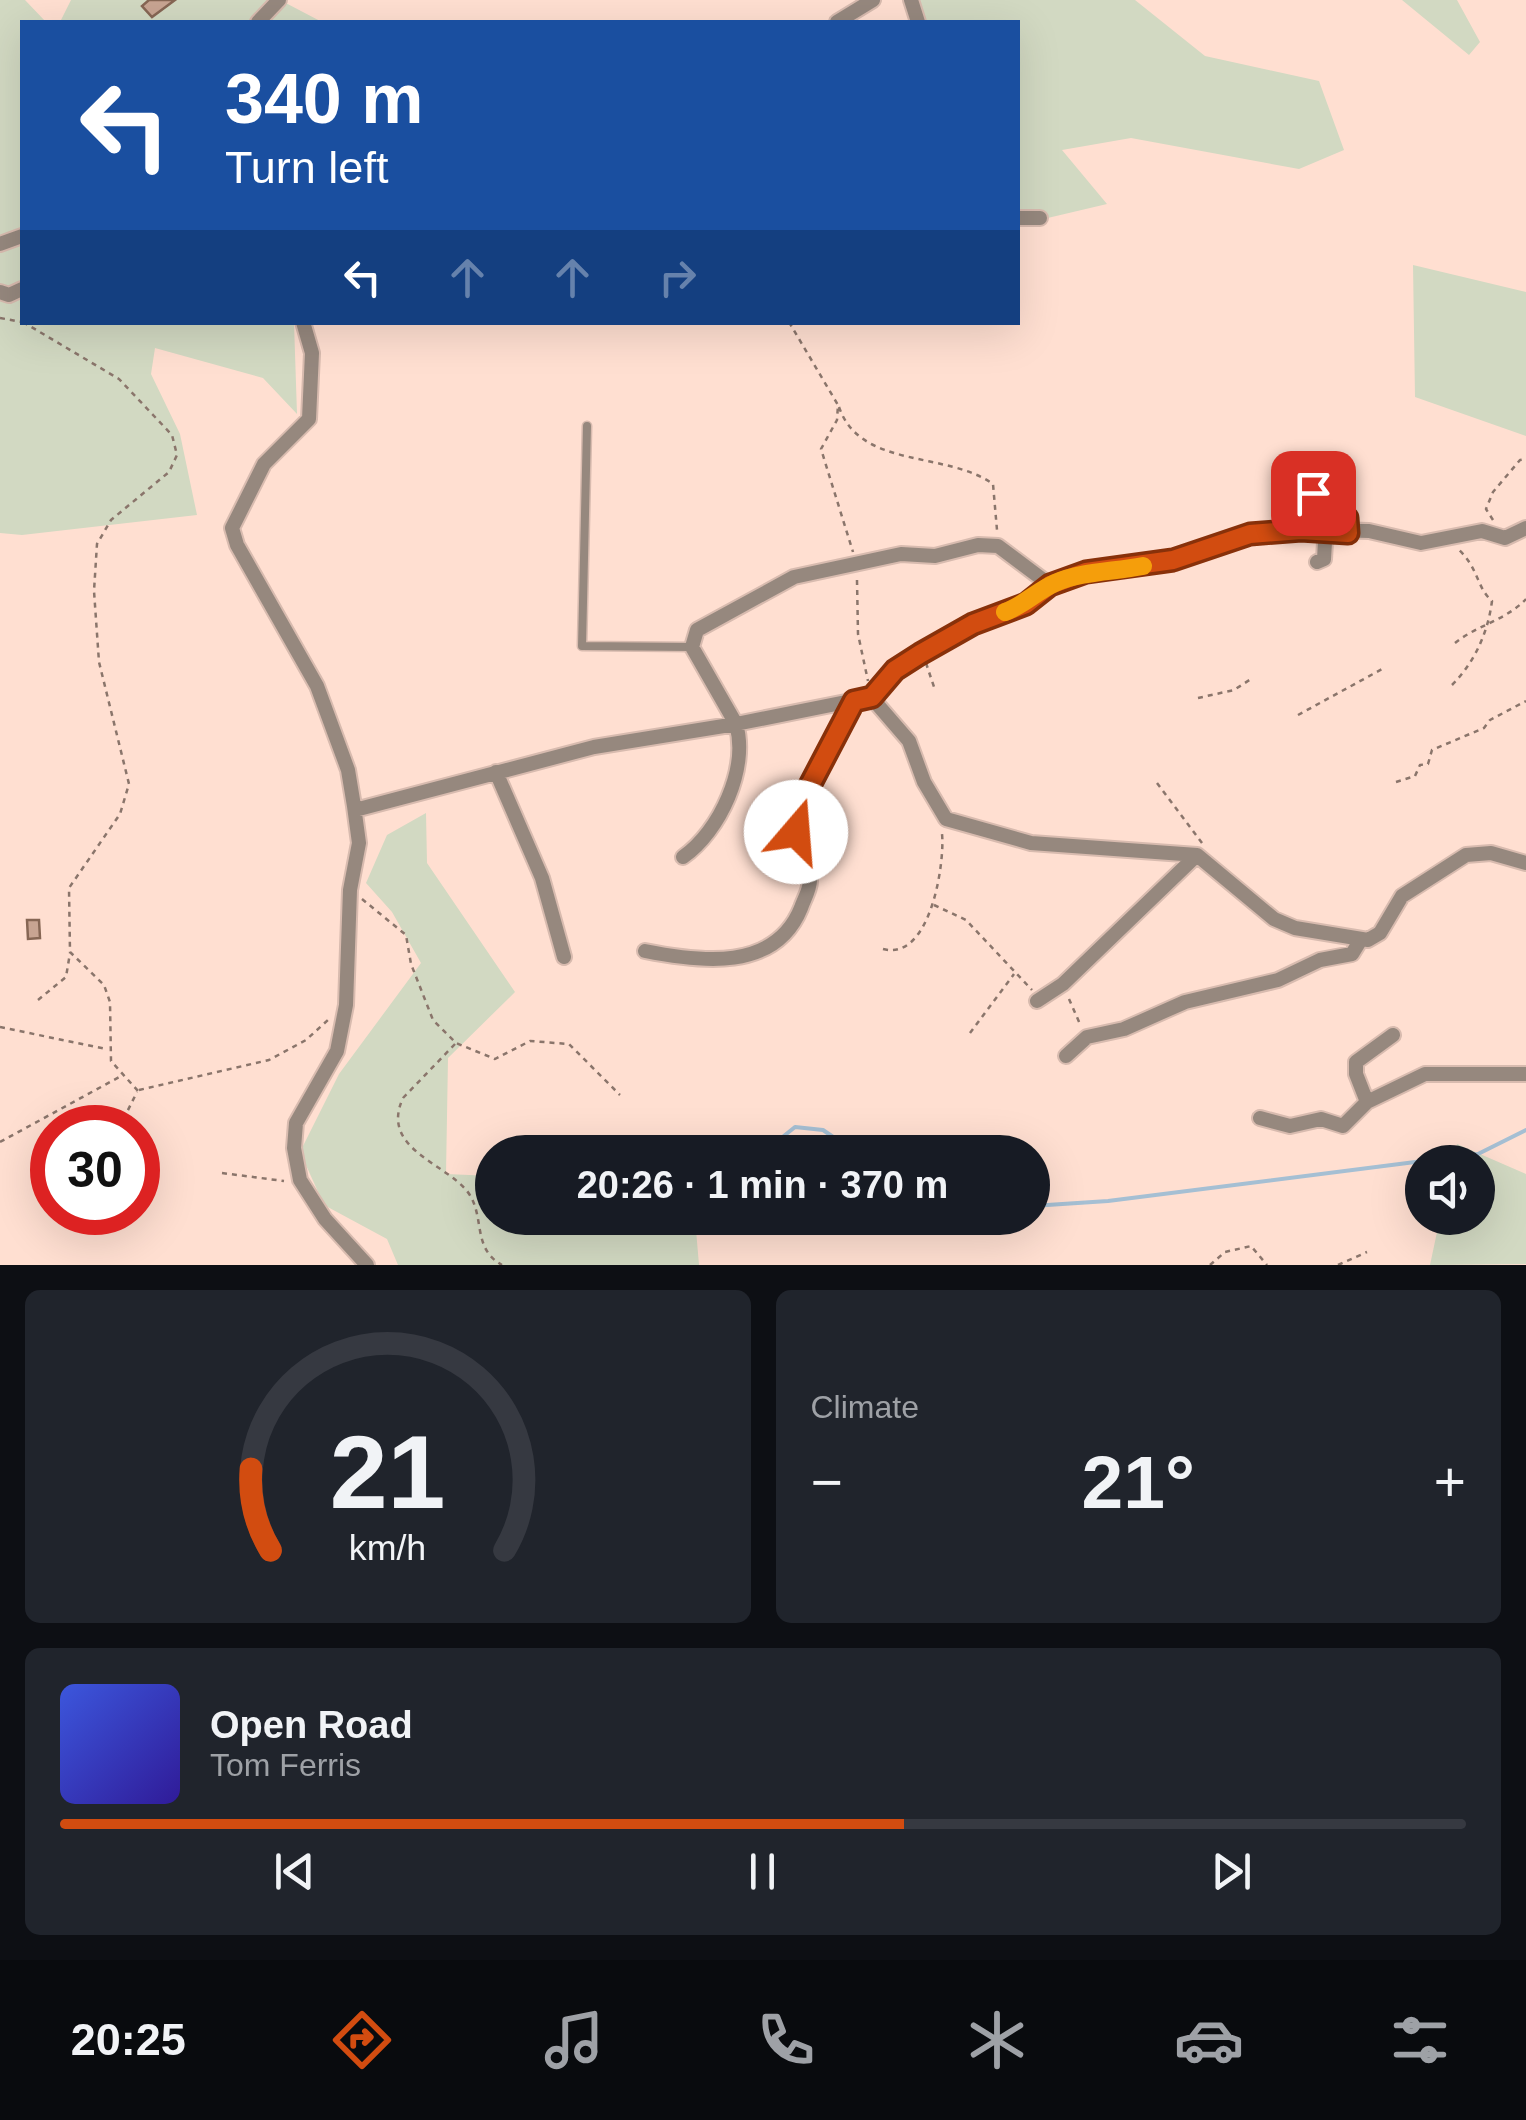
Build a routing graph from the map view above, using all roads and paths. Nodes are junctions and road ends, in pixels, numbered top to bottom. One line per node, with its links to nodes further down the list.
1 (279, 0): 3 (street)
2 (873, 0): 4 (street)
3 (260, 20)
4 (840, 20)
5 (1020, 218): 6 (street)
6 (1040, 218)
7 (27, 325): 50 (path)
8 (304, 325): 40 (street)
9 (791, 325): 10 (path)
10 (838, 405): 18 (path); 19 (path)
11 (587, 426): 25 (lane)
12 (1526, 460): 16 (path)
13 (1332, 486): 15 (street)
14 (1526, 528): 16 (street)
15 (1340, 532): 17 (street); 20 (street); 21 (street)
16 (1505, 538): 17 (street)
17 (1443, 542): 23 (path)
18 (998, 546): 19 (street); 21 (street)
19 (856, 561): 25 (street); 31 (path)
20 (1317, 562)
21 (1050, 585): 26 (street)
22 (1526, 599): 23 (path)
23 (1490, 625): 24 (path); 29 (path)
24 (1455, 644)
25 (692, 647): 36 (street)
26 (920, 654): 30 (path); 31 (street)
27 (1384, 668): 35 (path)
28 (1251, 679): 32 (path)
29 (1452, 686)
30 (935, 690)
31 (872, 697): 34 (street); 41 (street)
32 (1198, 698)
33 (1526, 700): 39 (path)
34 (854, 701): 36 (street); 49 (street)
35 (1298, 715)
36 (736, 724): 37 (street); 43 (street)
37 (496, 772): 40 (street); 51 (street)
38 (1158, 782): 42 (path)
39 (1396, 782)
40 (355, 810): 45 (street)
41 (949, 820): 42 (street); 46 (path)
42 (1196, 855): 47 (street); 53 (street)
43 (684, 857)
44 (1526, 864): 47 (street)
45 (350, 890): 56 (street); 61 (path)
46 (932, 905): 48 (path); 52 (path)
47 (1360, 941): 60 (street)
48 (883, 949)
49 (645, 951)
50 (70, 952): 54 (path); 62 (path)
51 (564, 956)
52 (1015, 974): 55 (path); 58 (path)
53 (1063, 984): 55 (street); 60 (path)
54 (38, 1000)
55 (1037, 1000)
56 (346, 1004): 66 (path); 73 (street)
57 (0, 1027): 62 (path)
58 (970, 1033)
59 (1393, 1035): 68 (street)
60 (1087, 1038): 63 (street)
61 (456, 1043): 67 (path); 76 (path)
62 (108, 1050): 64 (path)
63 (1066, 1056)
64 (124, 1074): 66 (path); 71 (path)
65 (1526, 1074): 68 (street)
66 (138, 1090): 69 (path)
67 (620, 1094)
68 (1367, 1102): 70 (street)
69 (130, 1105)
70 (1260, 1118)
71 (0, 1142)
72 (222, 1173): 73 (path)
73 (300, 1180): 75 (street)
74 (1367, 1252): 79 (path)
75 (367, 1265)
76 (502, 1265)
77 (1210, 1265): 78 (path)
78 (1267, 1265)
79 (1338, 1265)

